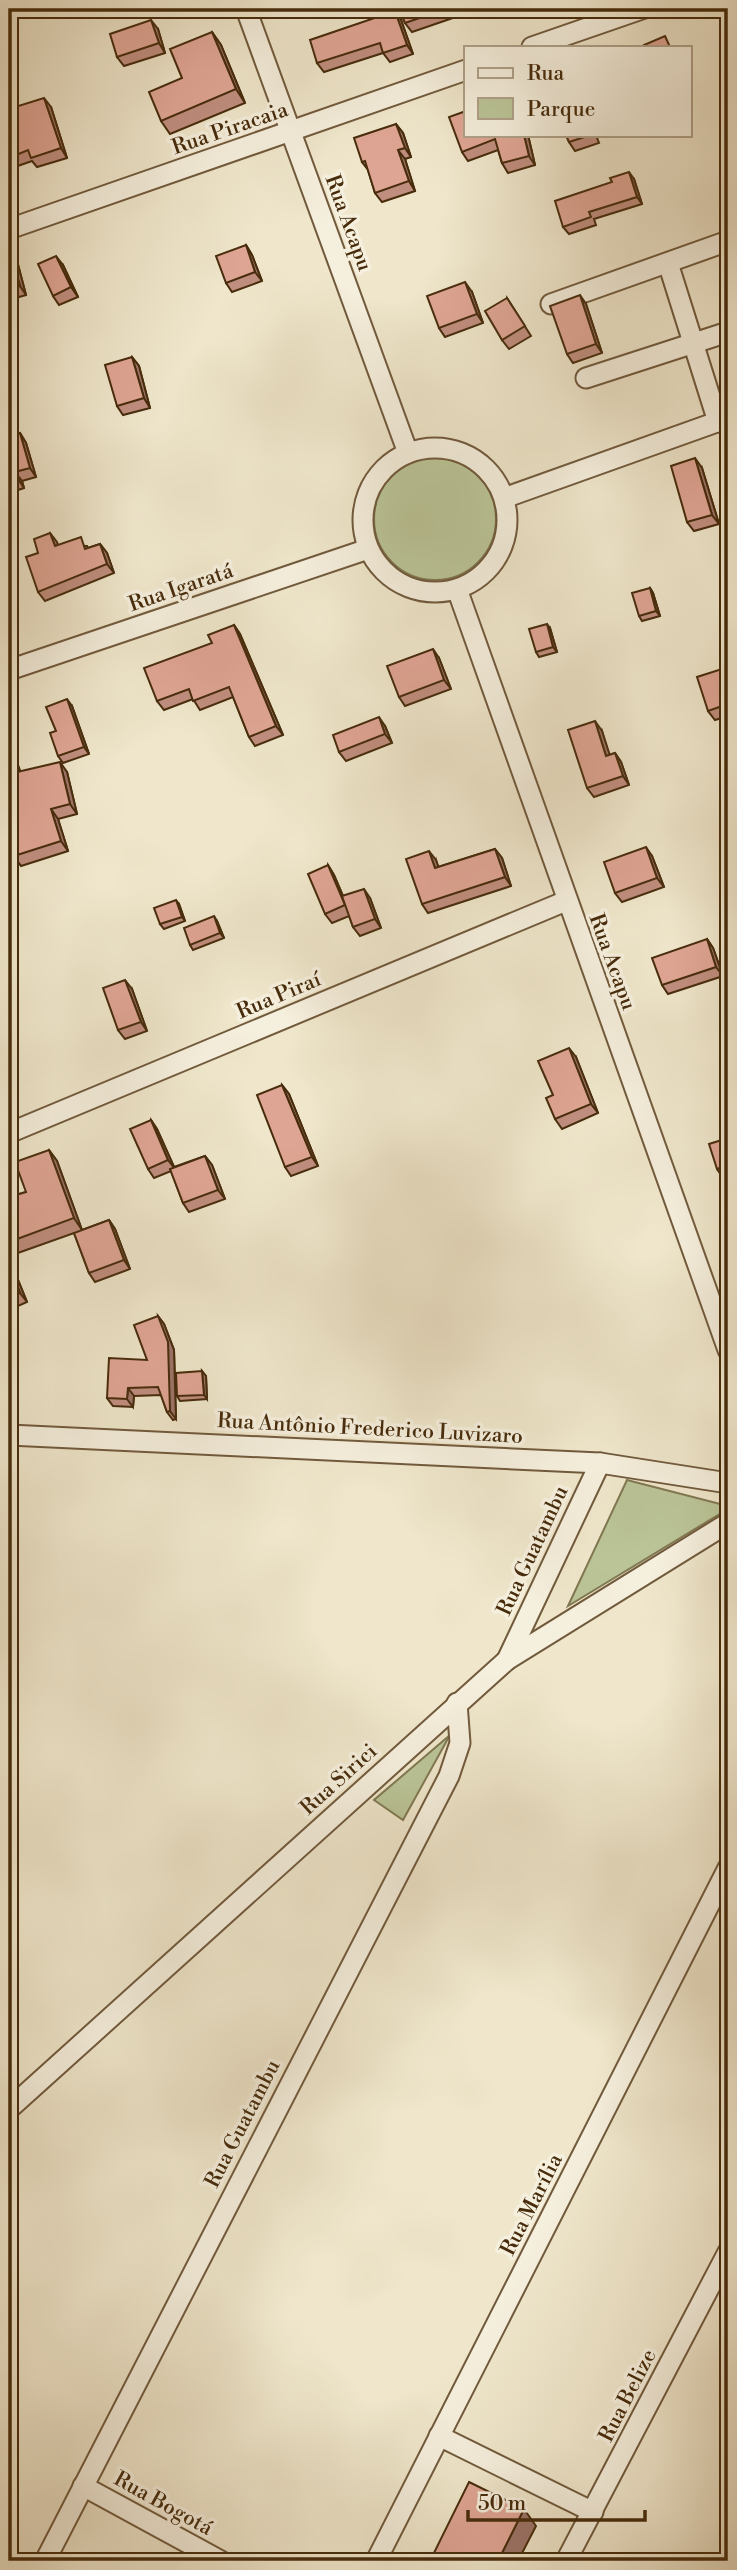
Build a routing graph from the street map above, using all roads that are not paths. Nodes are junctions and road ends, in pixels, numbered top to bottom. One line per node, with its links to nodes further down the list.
1 (246, 9): 5 (street, Rua Acapu)
2 (642, 9): 3 (street)
3 (535, 46)
4 (464, 72): 5 (street, Rua Piracaia)
5 (291, 132): 6 (street, Rua Piracaia); 14 (street, Rua Acapu)
6 (9, 229)
7 (728, 241): 8 (street)
8 (668, 262): 9 (street); 11 (street)
9 (551, 304)
10 (728, 332): 11 (street)
11 (694, 344): 12 (street); 13 (street)
12 (586, 379)
13 (723, 420): 15 (street)
14 (408, 453): 15 (street); 16 (street)
15 (505, 498): 17 (street)
16 (368, 549): 17 (street); 18 (street, Rua Igaratá)
17 (457, 589): 19 (street, Rua Acapu)
18 (9, 670)
19 (566, 901): 20 (street, Rua Piraí); 21 (street, Rua Acapu)
20 (9, 1133)
21 (728, 1350)
22 (9, 1435): 23 (street, Rua Antônio Frederico Luvizaro)
23 (600, 1463): 24 (street, Rua Antônio Frederico Luvizaro); 26 (street, Rua Guatambu)
24 (728, 1483)
25 (728, 1522): 26 (street, Rua Sirici)
26 (507, 1660): 27 (street, Rua Sirici)
27 (457, 1703): 29 (street, Rua Sirici); 32 (street, Rua Guatambu)
28 (728, 1868): 31 (street, Rua Marília)
29 (9, 2109)
30 (728, 2252): 33 (street, Rua Belize)
31 (439, 2436): 33 (street); 36 (street, Rua Marília)
32 (83, 2486): 34 (street, Rua Guatambu); 35 (street, Rua Bogotá)
33 (593, 2512): 37 (street, Rua Belize)
34 (46, 2561)
35 (220, 2561)
36 (376, 2561)
37 (566, 2561)

